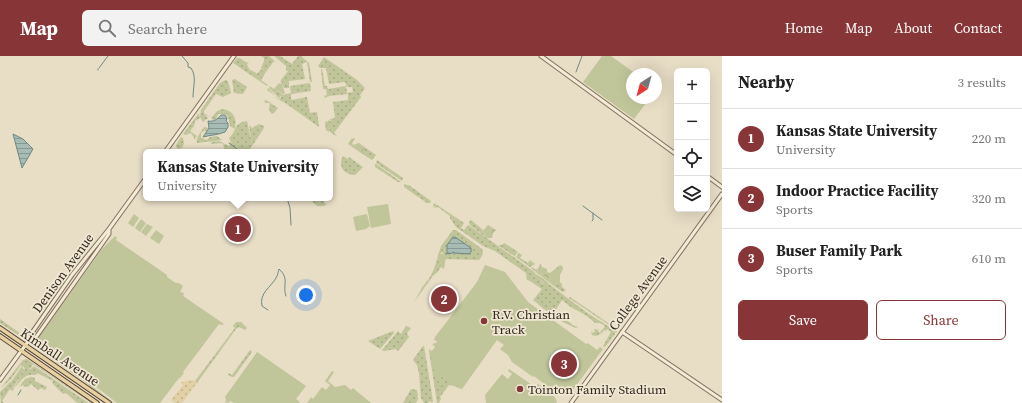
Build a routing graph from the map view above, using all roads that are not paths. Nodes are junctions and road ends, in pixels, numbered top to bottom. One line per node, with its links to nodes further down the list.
1 (234, 56): 3 (street)
2 (541, 56): 4 (street)
3 (167, 149)
4 (674, 153)
5 (710, 178): 7 (street)
6 (143, 182): 9 (street, Denison Avenue)
7 (722, 187)
8 (722, 194): 11 (street, College Avenue)
9 (109, 229): 13 (street, Denison Avenue); 13 (street)
10 (0, 328): 14 (main road, Kimball Avenue)
11 (622, 332): 17 (street); 20 (street, College Avenue)
12 (0, 336): 15 (main road, Kimball Avenue)
13 (28, 342): 14 (street, Denison Avenue)
14 (26, 346): 15 (street, Denison Avenue); 19 (main road, Kimball Avenue)
15 (22, 351): 16 (street, Denison Avenue); 18 (main road, Kimball Avenue)
16 (0, 380)
17 (722, 400)
18 (97, 403)
19 (109, 403)
20 (571, 403)

